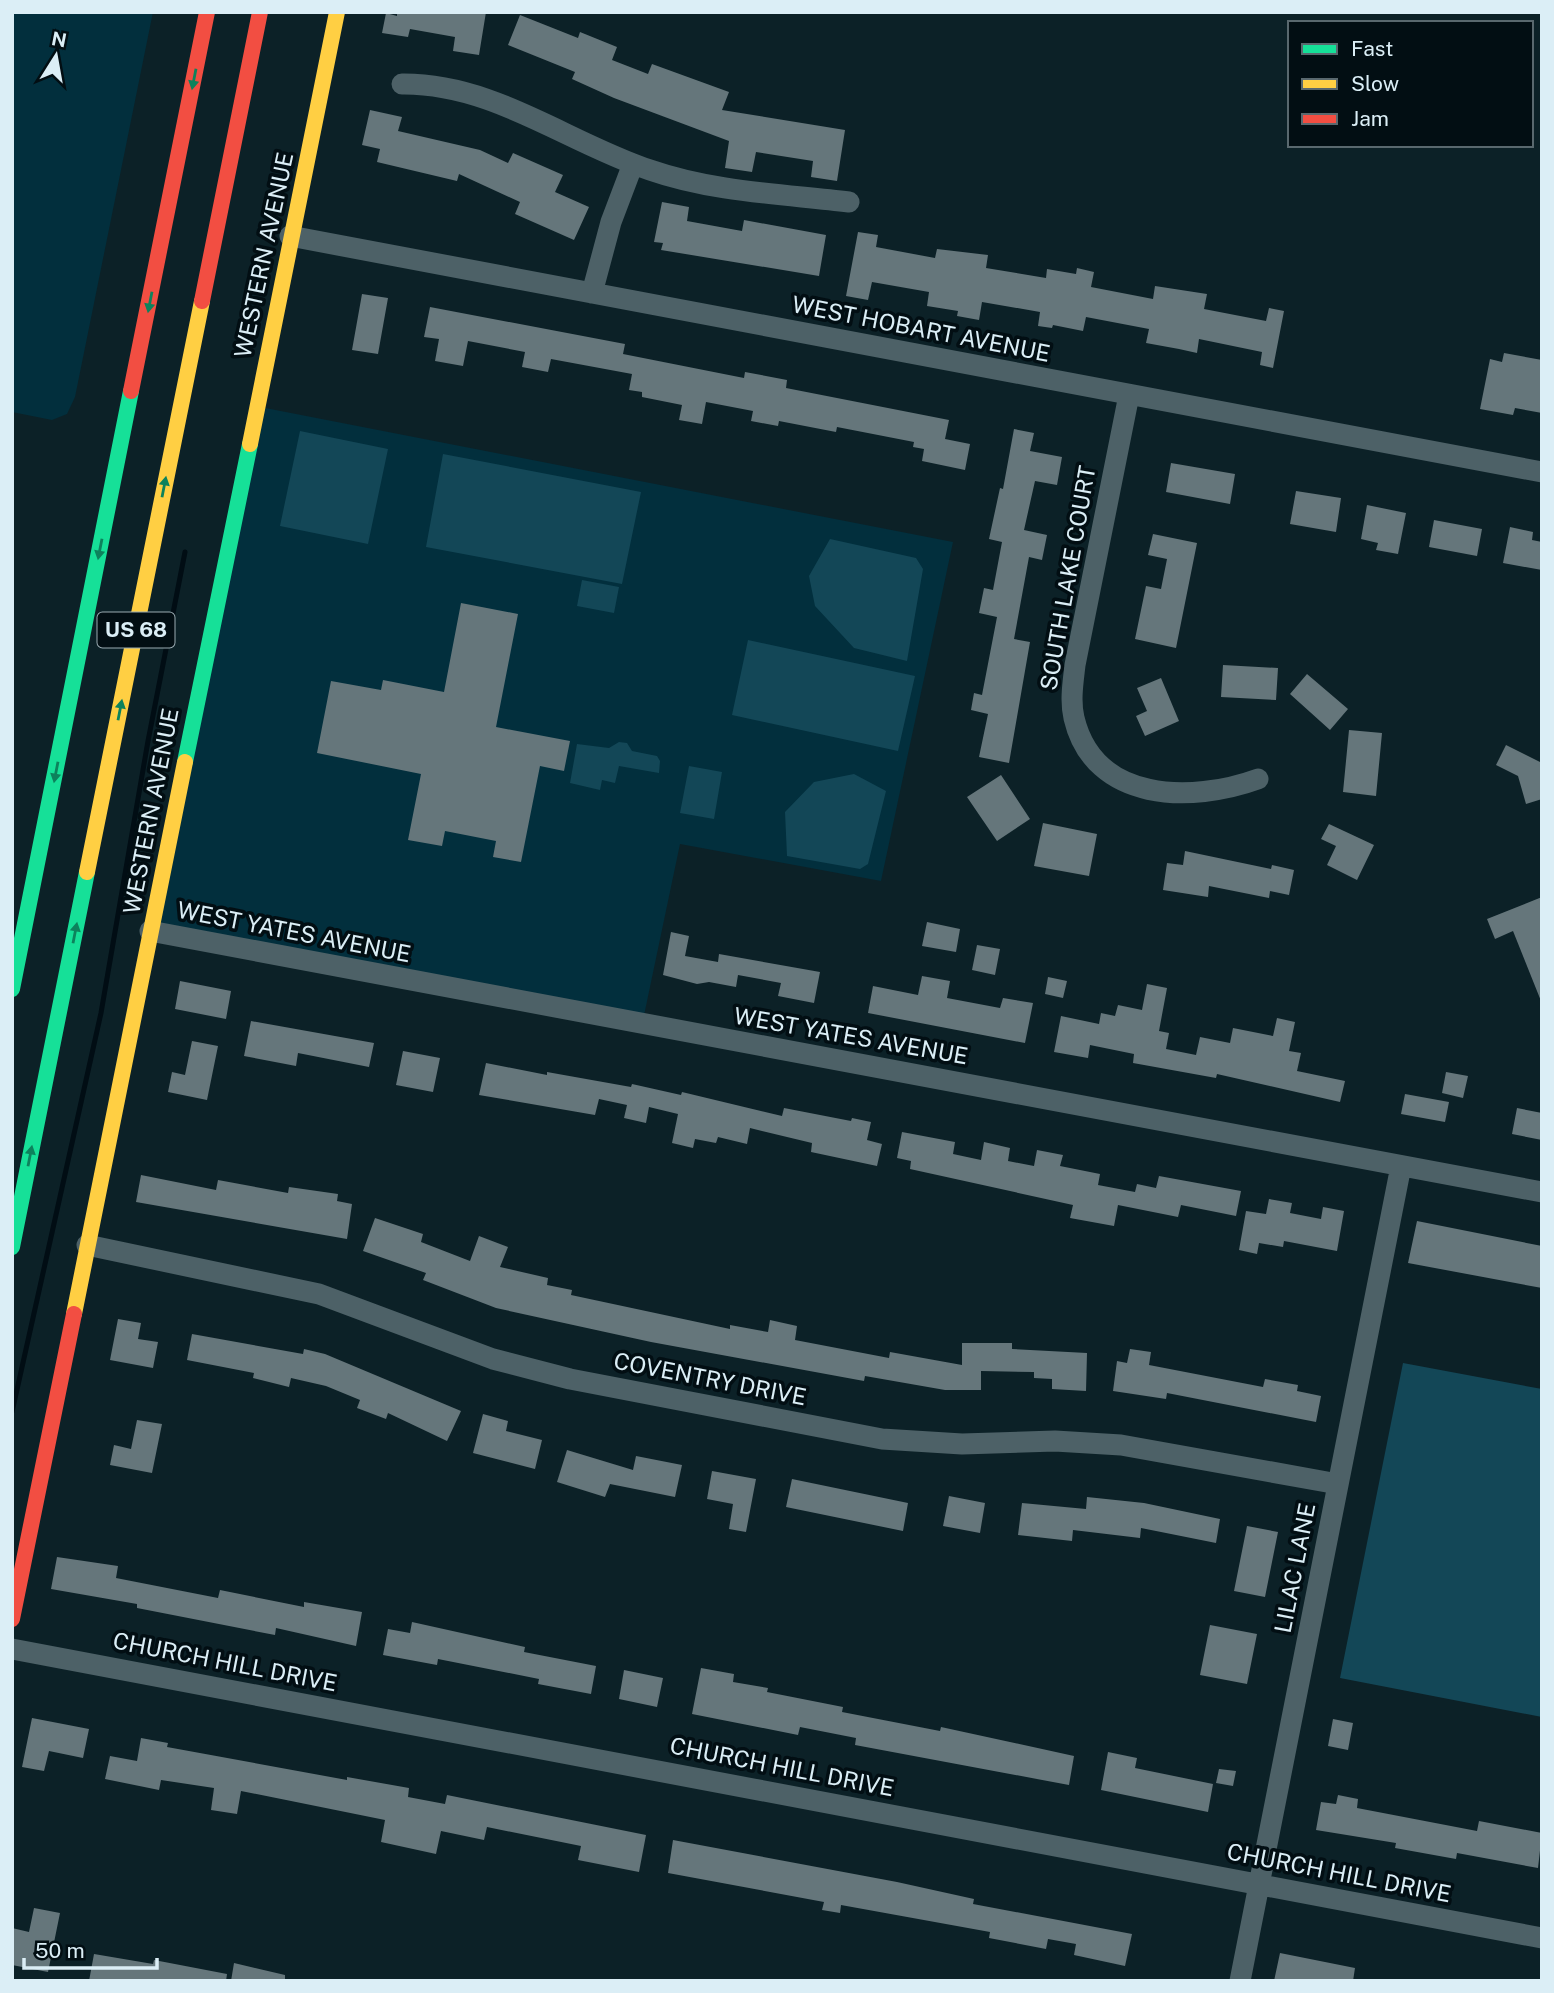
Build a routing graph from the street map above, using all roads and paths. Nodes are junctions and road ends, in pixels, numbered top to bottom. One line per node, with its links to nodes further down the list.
1 (207, 12): 13 (main road, US 68, one-way to 13)
2 (260, 12): 17 (main road, US 68, one-way to 2)
3 (337, 12): 7 (main road, WESTERN AVENUE)
4 (402, 84): 5 (street)
5 (633, 164): 6 (street); 8 (street)
6 (849, 202)
7 (290, 236): 8 (street, WEST HOBART AVENUE); 12 (main road, WESTERN AVENUE)
8 (592, 293): 9 (street, WEST HOBART AVENUE)
9 (1129, 395): 10 (street, WEST HOBART AVENUE); 11 (street, SOUTH LAKE COURT)
10 (1542, 472)
11 (1258, 779)
12 (150, 931): 14 (street, WEST YATES AVENUE); 16 (main road, WESTERN AVENUE)
13 (12, 989)
14 (1401, 1166): 15 (street, WEST YATES AVENUE); 18 (street, LILAC LANE)
15 (1542, 1192)
16 (88, 1245): 18 (street, COVENTRY DRIVE); 19 (main road, WESTERN AVENUE)
17 (12, 1247)
18 (1338, 1484): 21 (street, LILAC LANE)
19 (12, 1619)
20 (12, 1648): 21 (street, CHURCH HILL DRIVE)
21 (1259, 1885): 22 (street, CHURCH HILL DRIVE); 23 (street, LILAC LANE)
22 (1542, 1938)
23 (1240, 1981)

